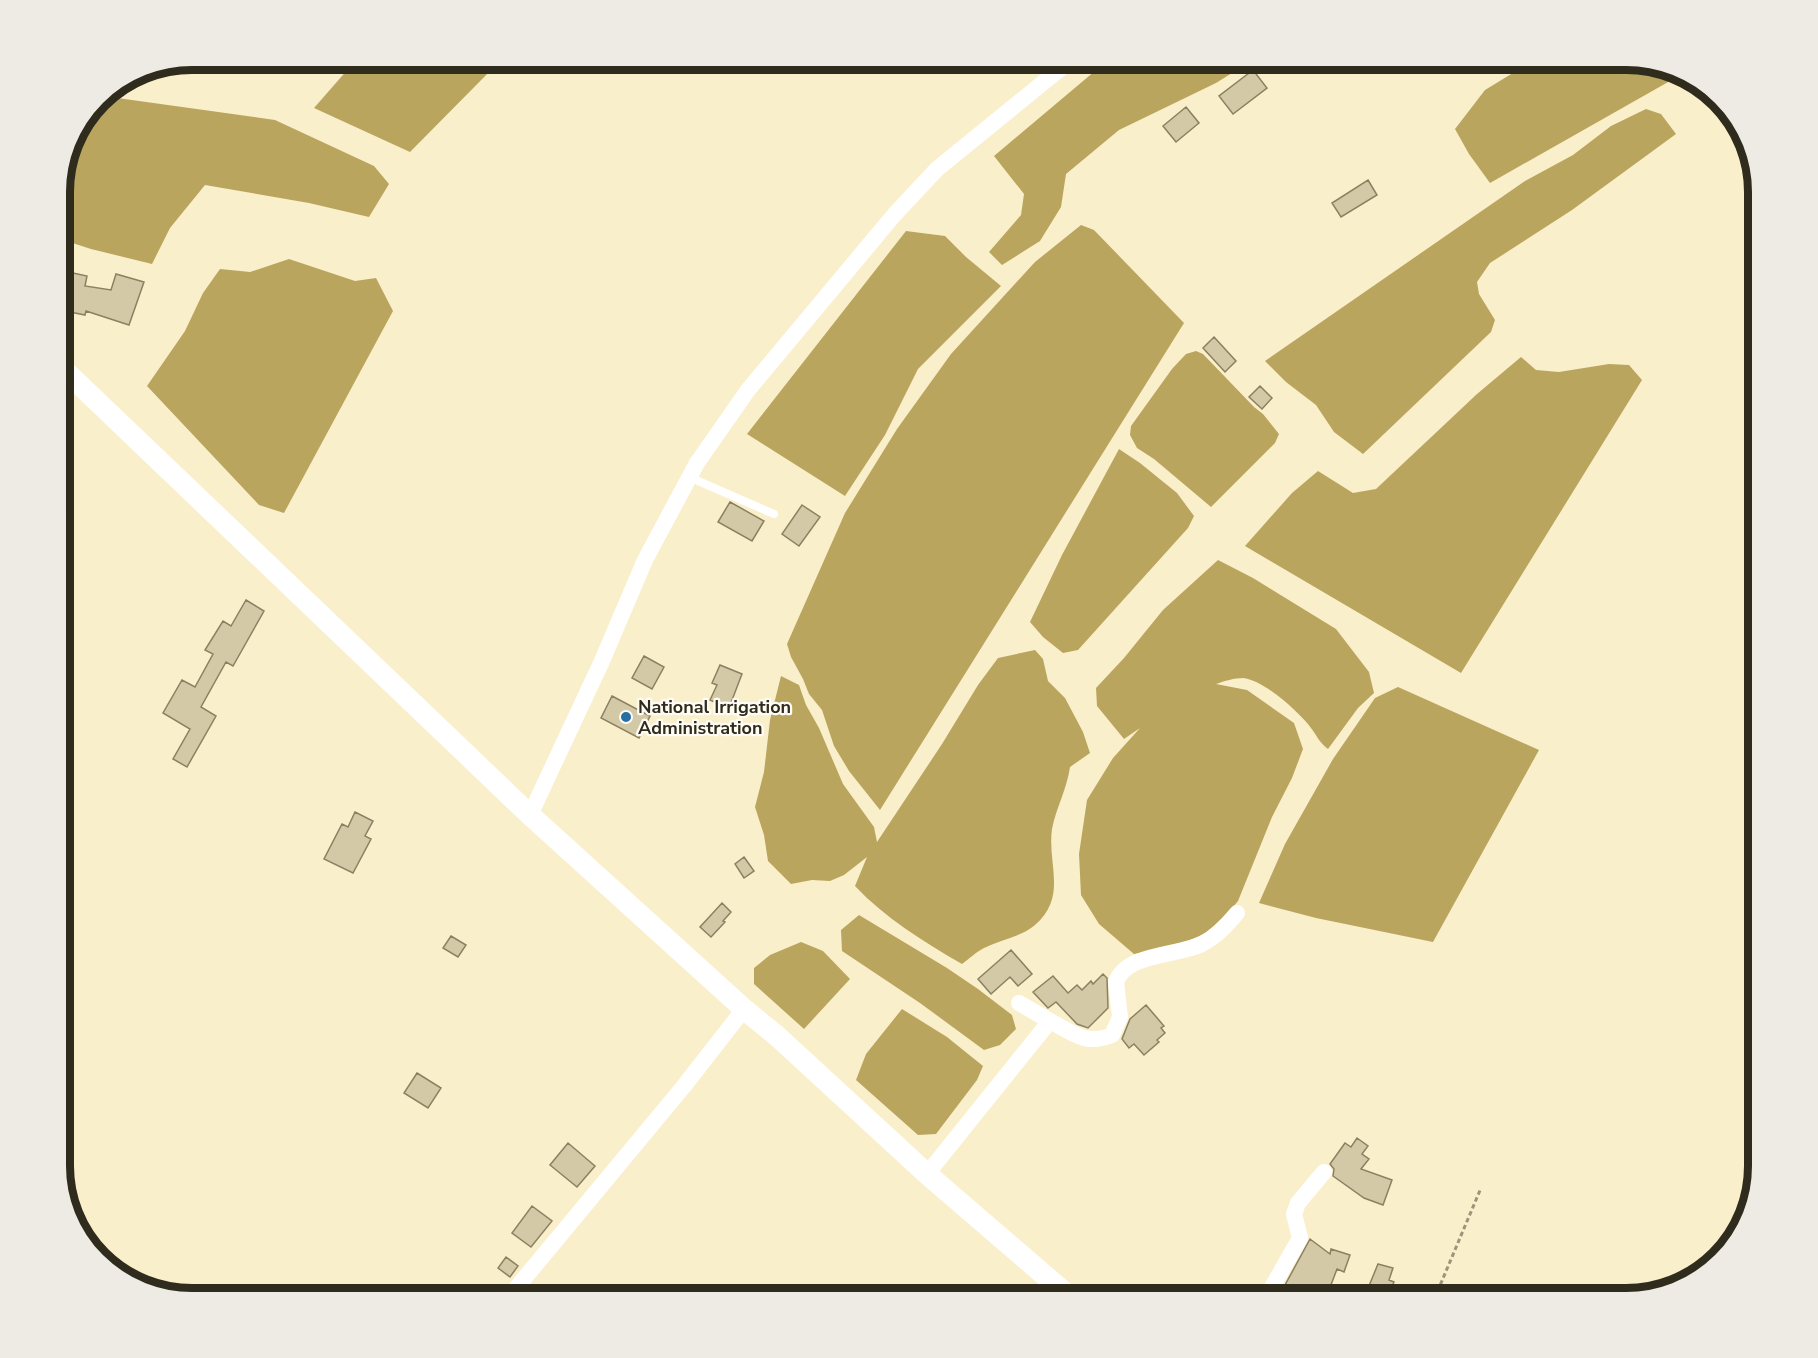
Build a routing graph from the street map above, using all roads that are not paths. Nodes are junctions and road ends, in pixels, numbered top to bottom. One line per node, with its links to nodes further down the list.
1 (1058, 70): 3 (street)
2 (71, 377): 5 (street)
3 (689, 477): 4 (lane); 5 (street)
4 (774, 514)
5 (530, 815): 8 (street)
6 (1237, 913): 9 (street)
7 (1019, 1003): 9 (street)
8 (744, 1010): 11 (street); 12 (street)
9 (1050, 1021): 11 (street)
10 (1324, 1172): 14 (street)
11 (927, 1174): 13 (street)
12 (516, 1288)
13 (1059, 1288)
14 (1272, 1288)

